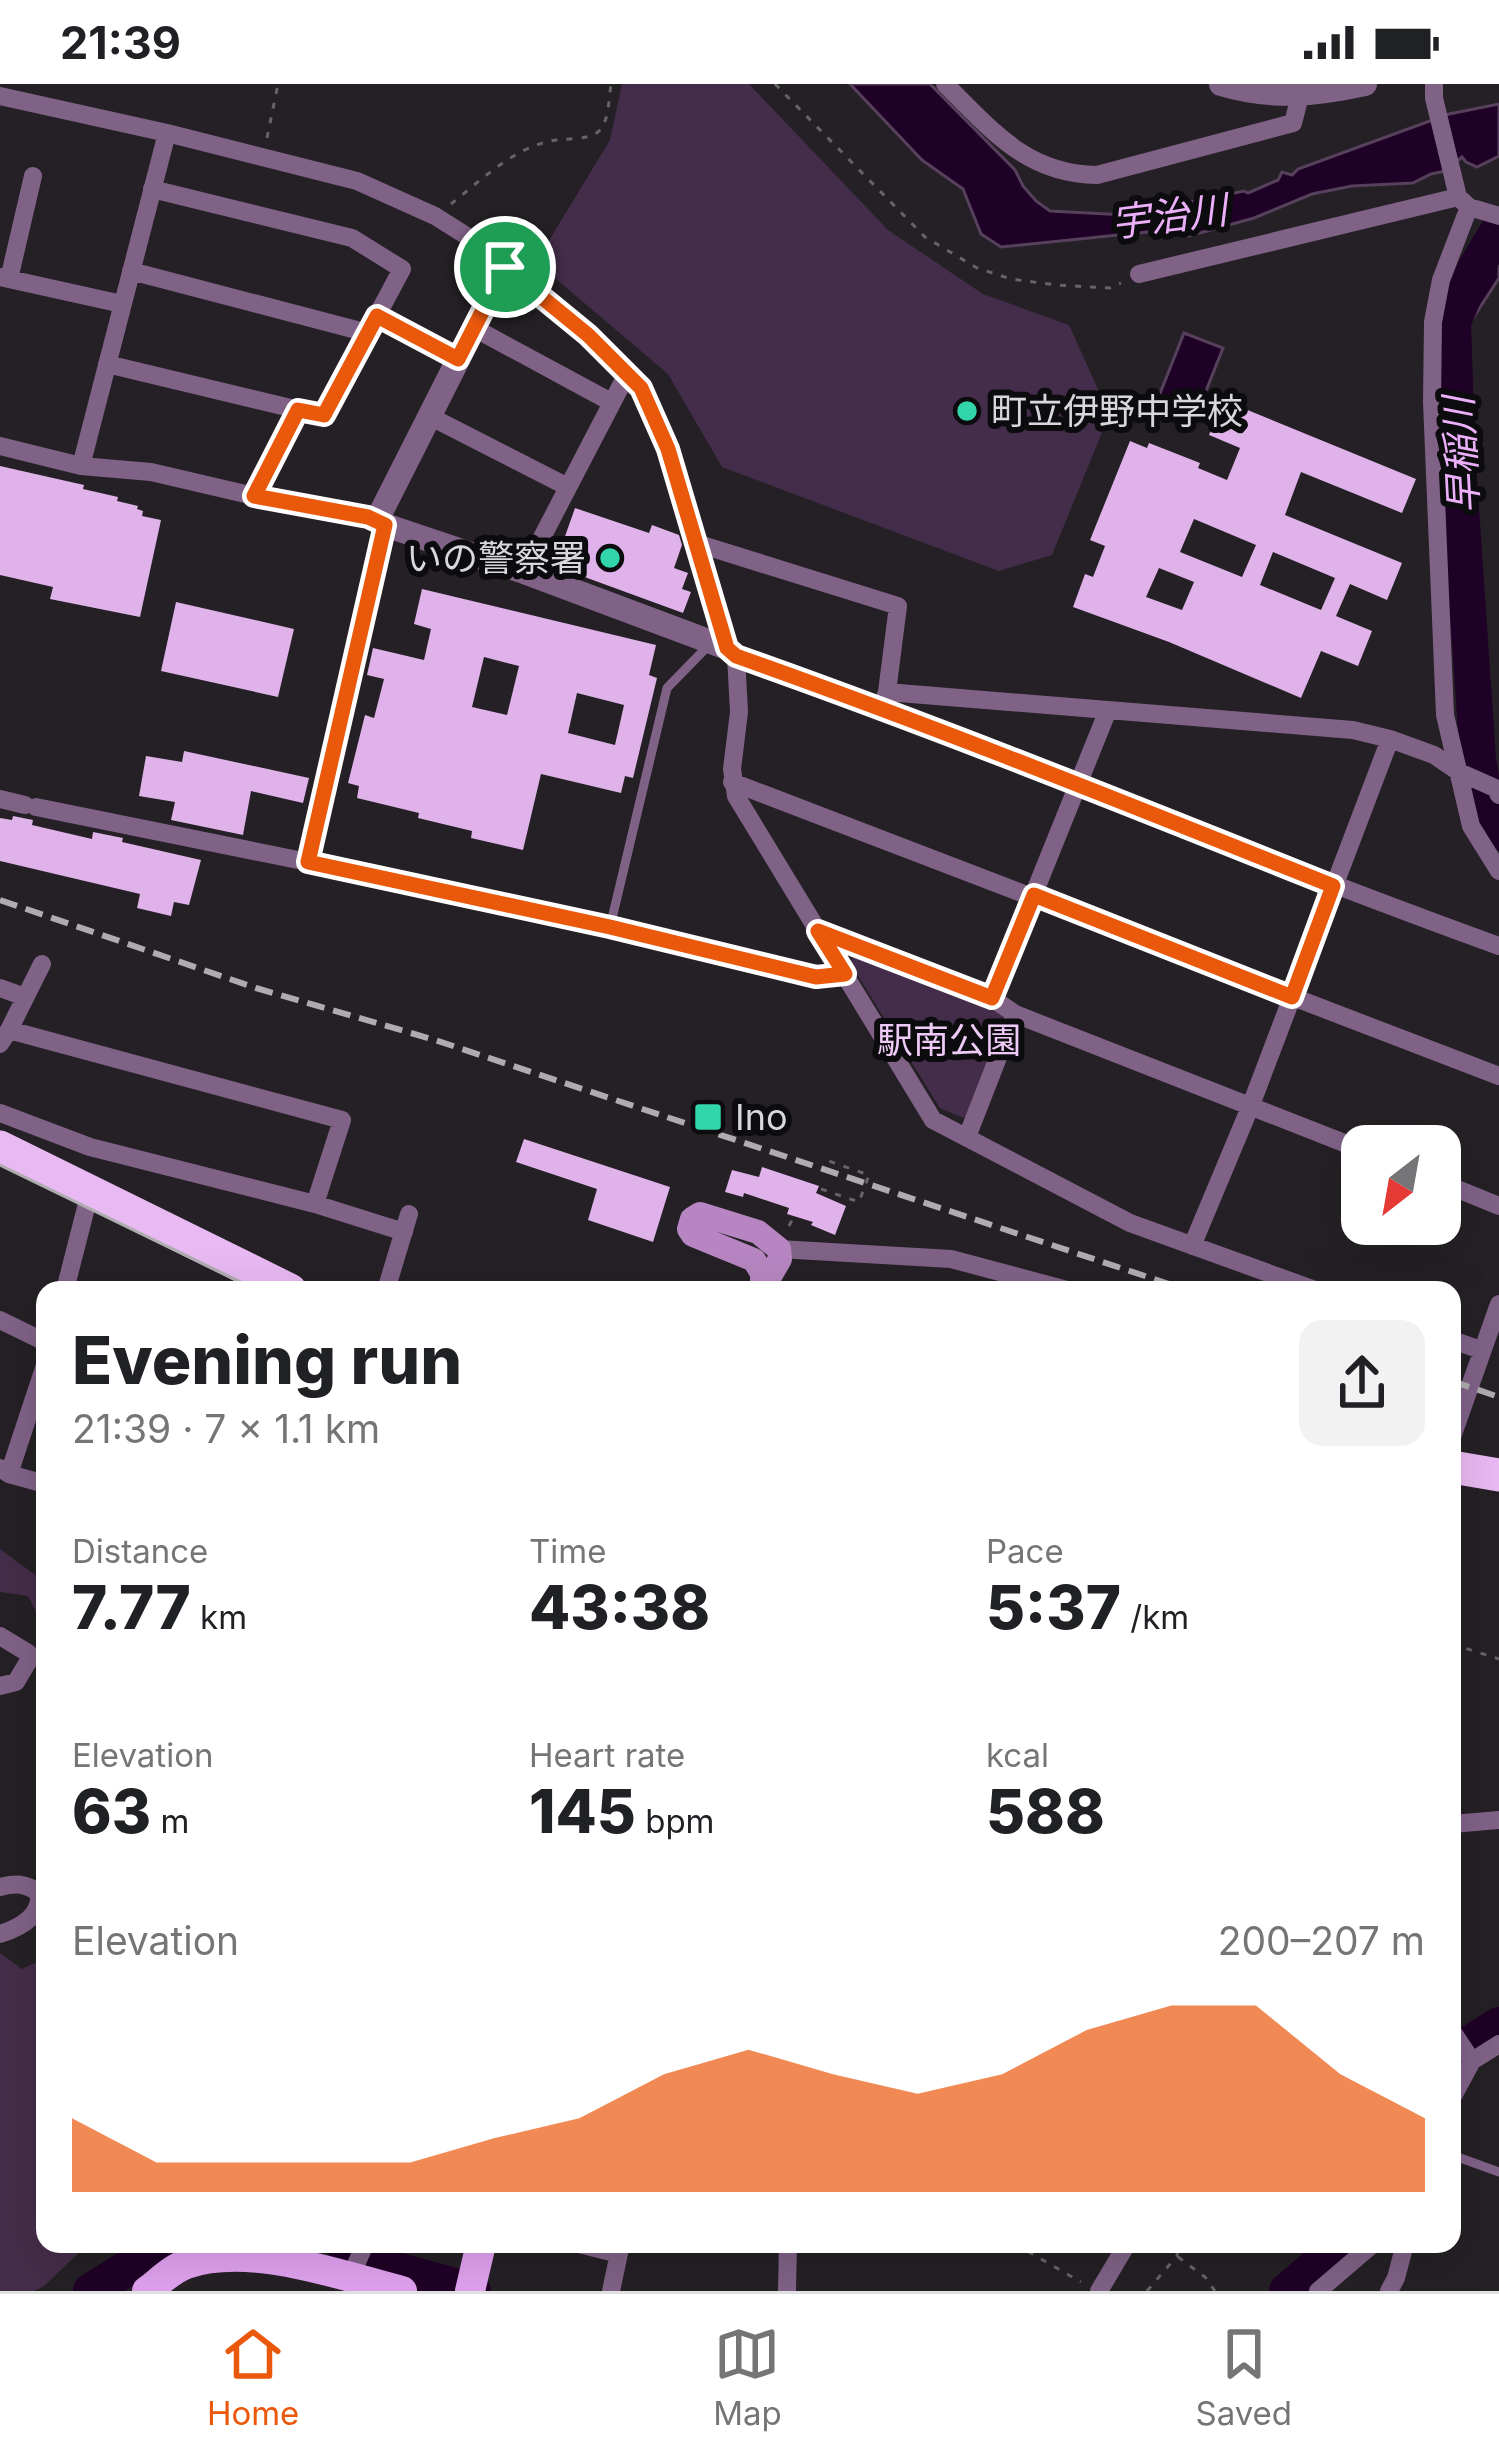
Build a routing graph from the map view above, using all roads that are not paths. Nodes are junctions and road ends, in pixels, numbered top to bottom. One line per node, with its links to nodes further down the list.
1 (945, 84): 6 (street)
2 (1221, 84): 6 (street)
3 (1365, 84): 6 (street)
4 (1434, 91): 10 (street)
5 (0, 96): 7 (street)
6 (1300, 96)
7 (167, 133): 9 (street); 11 (street)
8 (33, 176): 14 (street)
9 (152, 189): 12 (street); 16 (street)
10 (1473, 204): 13 (street); 35 (street)
11 (505, 267): 17 (street); 20 (street)
12 (131, 271): 15 (street); 16 (street)
13 (1139, 274)
14 (5, 278): 15 (street)
15 (122, 304): 19 (street)
16 (372, 324): 18 (street); 22 (street)
17 (473, 328): 18 (street); 21 (street)
18 (458, 359): 23 (street)
19 (107, 364): 22 (street); 25 (street)
20 (627, 374): 21 (street); 29 (street)
21 (610, 402): 26 (street)
22 (298, 410): 27 (street)
23 (429, 416): 26 (street); 28 (street)
24 (0, 446): 25 (street)
25 (81, 466): 27 (street)
26 (568, 487): 30 (street)
27 (254, 496): 28 (street)
28 (381, 522): 30 (street); 40 (street)
29 (696, 543): 31 (street); 32 (street)
30 (524, 572): 31 (street)
31 (725, 649): 32 (street); 36 (street); 44 (lane)
32 (884, 700): 33 (street); 37 (street)
33 (1108, 710): 34 (street); 37 (street)
34 (1390, 739): 35 (street); 42 (street)
35 (1459, 772): 38 (street); 41 (street)
36 (732, 782): 43 (street); 45 (street)
37 (1078, 783): 42 (street); 43 (street)
38 (1499, 795)
39 (0, 800): 40 (street)
40 (308, 862): 44 (street)
41 (1499, 871)
42 (1333, 886): 46 (street); 51 (street)
43 (1034, 895): 51 (street); 52 (street)
44 (610, 927): 48 (street)
45 (818, 931): 48 (street); 52 (street)
46 (1499, 946)
47 (42, 964): 50 (street)
48 (845, 974): 59 (street)
49 (0, 988): 50 (street)
50 (26, 997): 54 (street)
51 (1292, 997): 55 (street); 56 (street)
52 (992, 998): 53 (street)
53 (1015, 1014): 56 (street); 59 (street)
54 (4, 1037): 65 (street)
55 (1499, 1076)
56 (1251, 1105): 60 (street); 68 (street)
57 (0, 1113): 58 (street)
58 (51, 1132): 62 (street); 65 (street)
59 (968, 1137): 68 (street)
60 (1341, 1141)
61 (0, 1147): 62 (highway)
62 (34, 1164): 64 (highway)
63 (1461, 1191): 66 (street)
64 (90, 1192): 69 (street); 70 (highway)
65 (315, 1204): 71 (street)
66 (1499, 1206)
67 (784, 1237): 72 (main road); 73 (main road); 74 (street)
68 (1192, 1246): 75 (street)
69 (67, 1281)
70 (272, 1281)
71 (389, 1281)
72 (762, 1281)
73 (767, 1281)
74 (1034, 1281)
75 (1290, 1281)
76 (1499, 1304): 80 (street)
77 (0, 1320): 78 (street)
78 (36, 1338)
79 (1461, 1343): 80 (street)
80 (1481, 1350): 82 (street)
81 (36, 1388): 84 (street)
82 (1461, 1410)
83 (1461, 1469): 85 (highway)
84 (4, 1471): 86 (street)
85 (1499, 1475)
86 (36, 1481)
87 (0, 1636): 88 (street)
88 (0, 1686)
89 (1499, 1820): 90 (street)
90 (1461, 1823)
91 (0, 1887): 92 (street)
92 (36, 1892)
93 (36, 1908): 94 (street)
94 (0, 1934)
95 (1499, 2044): 97 (street)
96 (1461, 2045): 97 (street)
97 (1472, 2062): 98 (street)
98 (1461, 2082)
99 (1461, 2158): 100 (lane)
100 (1499, 2172)
101 (361, 2253): 108 (street)
102 (479, 2253): 109 (main road)
103 (619, 2253): 112 (street)
104 (788, 2253): 113 (street)
105 (1121, 2253): 114 (street)
106 (1362, 2253): 115 (street)
107 (1403, 2253): 116 (street)
108 (350, 2278): 110 (main road); 111 (main road)
109 (471, 2287)
110 (147, 2291)
111 (402, 2291)
112 (611, 2291)
113 (787, 2291)
114 (1098, 2291)
115 (1318, 2291)
116 (1389, 2291)

